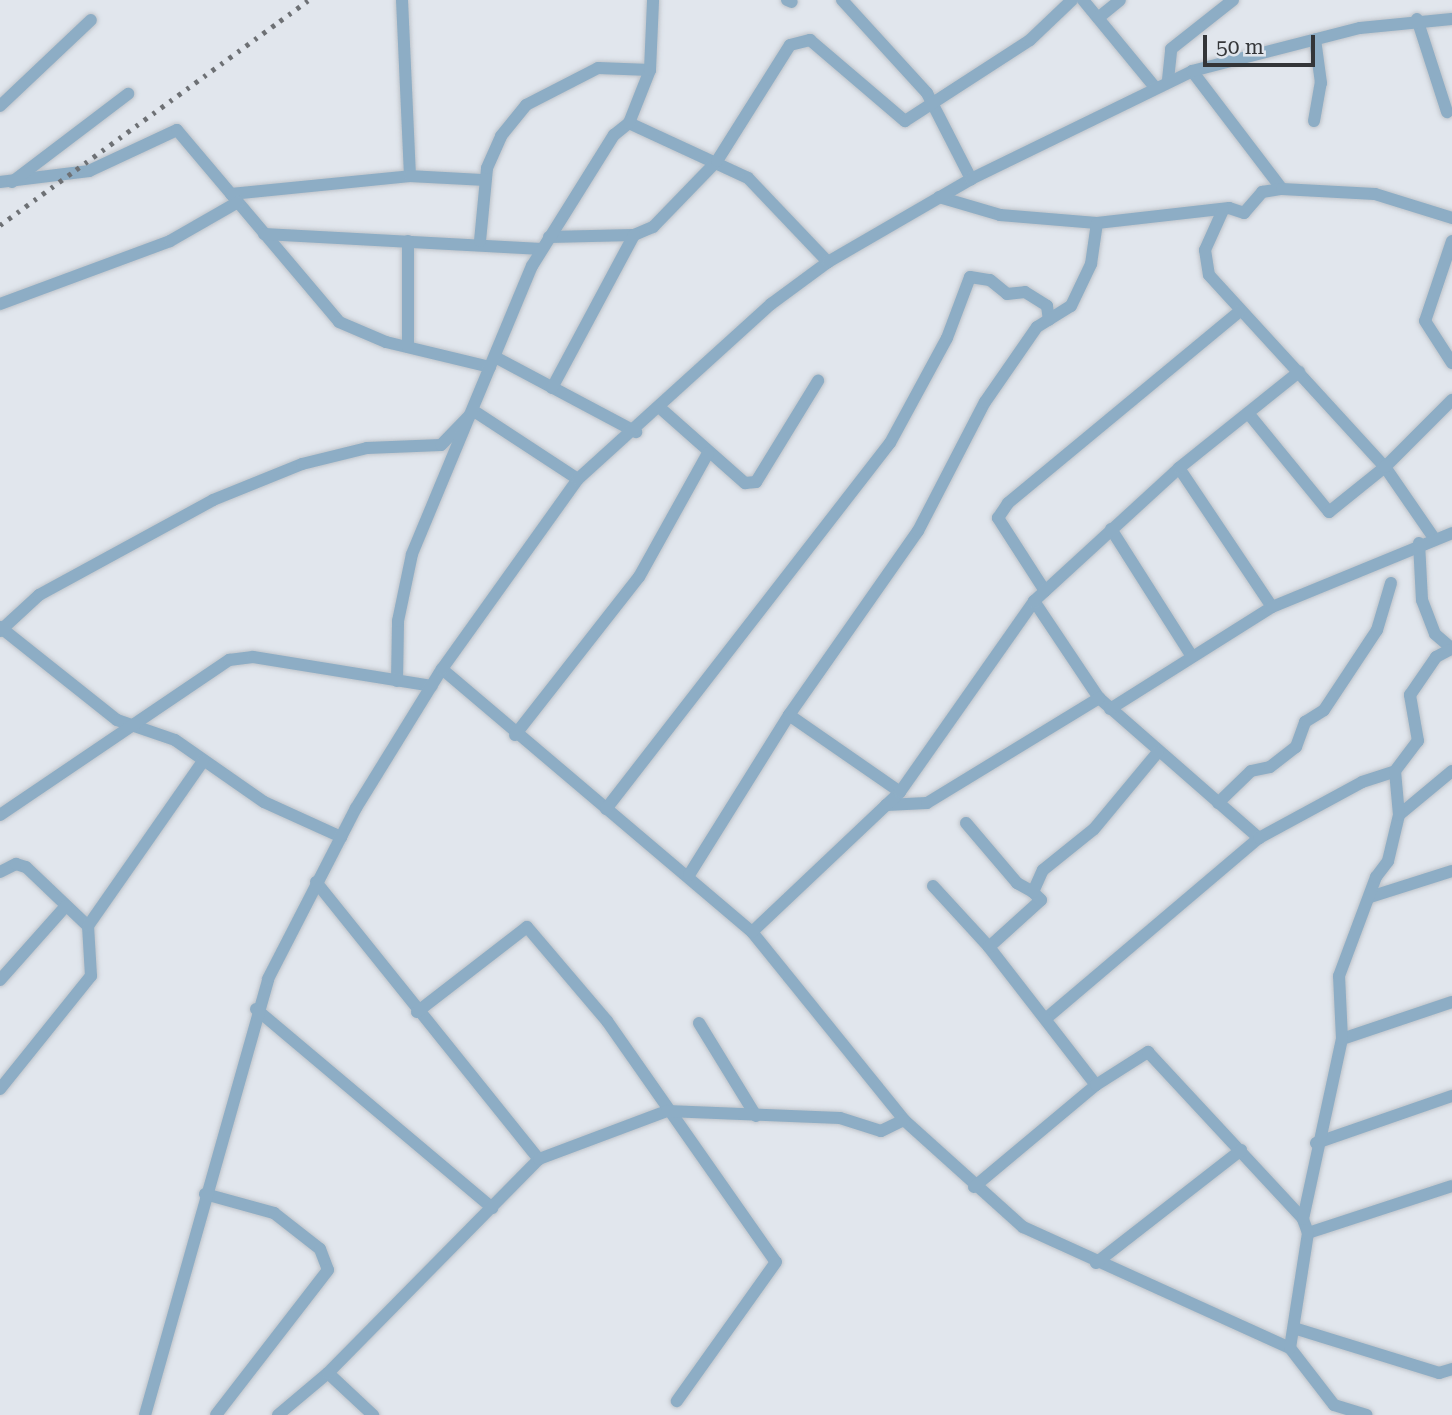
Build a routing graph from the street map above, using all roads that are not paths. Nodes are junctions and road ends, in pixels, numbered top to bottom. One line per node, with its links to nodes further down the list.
1 (402, 0): 24 (street)
2 (653, 0): 13 (street)
3 (842, 0): 18 (street)
4 (1072, 0): 18 (street)
5 (1083, 0): 8 (street)
6 (1120, 0): 8 (street)
7 (1233, 0): 15 (street)
8 (1098, 18): 16 (street)
9 (1417, 19): 10 (street); 12 (street); 20 (street)
10 (1452, 19)
11 (92, 20): 19 (street)
12 (1315, 39): 14 (street); 21 (street)
13 (650, 70): 22 (street); 26 (street)
14 (1192, 71): 15 (street); 28 (street)
15 (1168, 80): 16 (street)
16 (1154, 86): 25 (street)
17 (128, 94): 27 (street)
18 (933, 105): 23 (street); 25 (street)
19 (0, 106)
20 (1447, 112)
21 (1314, 121)
22 (629, 122): 23 (street); 36 (street)
23 (717, 160): 35 (street); 41 (street)
24 (410, 176): 26 (street); 30 (street)
25 (971, 179): 29 (street)
26 (485, 180): 38 (street)
27 (3, 185): 30 (street)
28 (1282, 189): 31 (street); 32 (street)
29 (939, 197): 33 (street); 41 (street)
30 (235, 198): 34 (street); 42 (street)
31 (1223, 210): 33 (street); 43 (street)
32 (1452, 218)
33 (1097, 223): 44 (street)
34 (264, 234): 37 (street); 45 (street)
35 (634, 235): 36 (street); 50 (street)
36 (549, 237): 40 (street)
37 (408, 241): 38 (street); 45 (street)
38 (480, 241): 40 (street)
39 (1452, 241): 47 (street)
40 (541, 249): 46 (street)
41 (828, 262): 52 (street)
42 (0, 304)
43 (1239, 312): 48 (street); 65 (street)
44 (1049, 320): 76 (street); 86 (street)
45 (408, 347): 46 (street)
46 (492, 362): 50 (street); 53 (street)
47 (1452, 363)
48 (1299, 372): 54 (street); 57 (street)
49 (818, 381): 56 (street)
50 (552, 387): 55 (street)
51 (1452, 400): 57 (street)
52 (659, 407): 55 (street); 56 (street)
53 (474, 411): 59 (street); 68 (street); 72 (street)
54 (1248, 413): 57 (street); 58 (street)
55 (636, 432): 59 (street)
56 (708, 453): 78 (street)
57 (1385, 467): 62 (street)
58 (1179, 468): 60 (street); 67 (street)
59 (578, 479): 71 (street)
60 (1111, 530): 65 (street); 70 (street)
61 (1452, 533): 62 (street)
62 (1434, 538): 63 (street)
63 (1419, 543): 67 (street); 69 (street)
64 (1391, 583): 84 (street)
65 (1045, 591): 66 (street)
66 (1034, 601): 74 (street); 83 (street)
67 (1272, 607): 70 (street)
68 (1, 629): 77 (street)
69 (1451, 650): 81 (street)
70 (1191, 655): 75 (street)
71 (442, 669): 73 (street); 78 (street)
72 (397, 681): 73 (street); 77 (street)
73 (432, 686): 90 (street)
74 (1099, 698): 75 (street); 85 (street)
75 (1110, 709): 79 (street)
76 (789, 715): 83 (street); 94 (street)
77 (139, 727): 80 (street); 88 (street)
78 (516, 735): 86 (street)
79 (1157, 753): 84 (street); 97 (street)
80 (203, 761): 90 (street); 100 (street)
81 (1395, 771): 87 (street); 91 (street)
82 (1452, 771): 87 (street)
83 (900, 792): 85 (street)
84 (1218, 803): 91 (street)
85 (886, 805): 101 (street)
86 (606, 809): 94 (street)
87 (1399, 815): 98 (street)
88 (0, 816)
89 (965, 823): 97 (street)
90 (341, 837): 95 (street)
91 (1259, 838): 107 (street)
92 (0, 872): 99 (street)
93 (1452, 872): 98 (street)
94 (689, 875): 101 (street)
95 (316, 882): 105 (street); 106 (street)
96 (933, 886): 102 (street)
97 (1032, 892): 102 (street)
98 (1370, 897): 109 (street)
99 (66, 906): 100 (street); 103 (street)
100 (88, 926): 111 (street)
101 (752, 932): 115 (street)
102 (989, 947): 107 (street)
103 (0, 980)
104 (1452, 1002): 109 (street)
105 (257, 1010): 121 (street); 122 (street)
106 (416, 1013): 113 (street); 118 (street)
107 (1049, 1016): 110 (street)
108 (699, 1023): 114 (street)
109 (1342, 1039): 116 (street)
110 (1096, 1085): 117 (street); 120 (street)
111 (0, 1088)
112 (1452, 1096): 116 (street)
113 (667, 1111): 114 (street); 118 (street); 130 (street)
114 (756, 1116): 115 (street)
115 (904, 1120): 120 (street)
116 (1316, 1143): 123 (street)
117 (1241, 1150): 123 (street); 125 (street)
118 (539, 1159): 122 (street)
119 (1452, 1186): 124 (street)
120 (974, 1187): 125 (street)
121 (205, 1194): 131 (street); 132 (street)
122 (492, 1208): 129 (street)
123 (1303, 1219): 124 (street)
124 (1308, 1233): 126 (street)
125 (1096, 1263): 127 (street)
126 (1297, 1329): 127 (street); 128 (street)
127 (1290, 1348): 135 (street)
128 (1452, 1369)
129 (328, 1373): 133 (street); 134 (street)
130 (677, 1401)
131 (145, 1415)
132 (216, 1415)
133 (278, 1415)
134 (373, 1415)
135 (1366, 1415)

